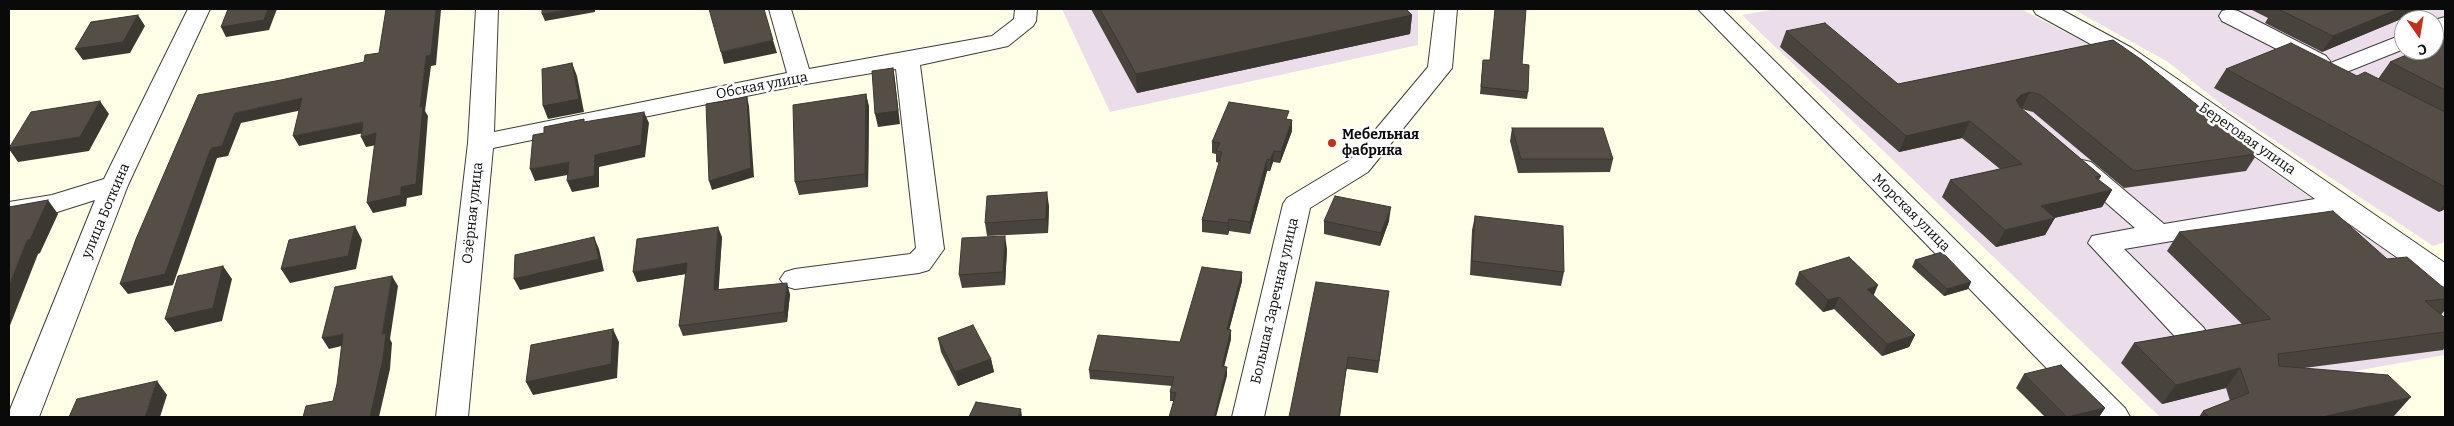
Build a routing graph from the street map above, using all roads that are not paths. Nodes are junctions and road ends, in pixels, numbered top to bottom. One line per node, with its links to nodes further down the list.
1 (200, 9): 16 (street, улица Боткина)
2 (487, 9): 14 (street, Озёрная улица)
3 (780, 9): 12 (street)
4 (1026, 9): 10 (street, Обская улица)
5 (1446, 9): 25 (street, Большая Заречная улица)
6 (1709, 9): 26 (street, Морская улица)
7 (2044, 9): 17 (street, Береговая улица)
8 (2232, 11): 11 (street)
9 (2394, 45): 11 (street)
10 (907, 60): 12 (street, Обская улица); 21 (street)
11 (2334, 70): 13 (street)
12 (800, 78): 14 (street, Обская улица)
13 (2360, 83)
14 (481, 143): 24 (street, Озёрная улица)
15 (2061, 150): 19 (street)
16 (115, 186): 18 (street); 23 (street, улица Боткина)
17 (2341, 204): 19 (street); 20 (street, Береговая улица)
18 (9, 211)
19 (2159, 234): 22 (street)
20 (2445, 277)
21 (796, 279)
22 (2193, 336)
23 (23, 417)
24 (452, 417)
25 (1248, 417)
26 (2114, 417)

